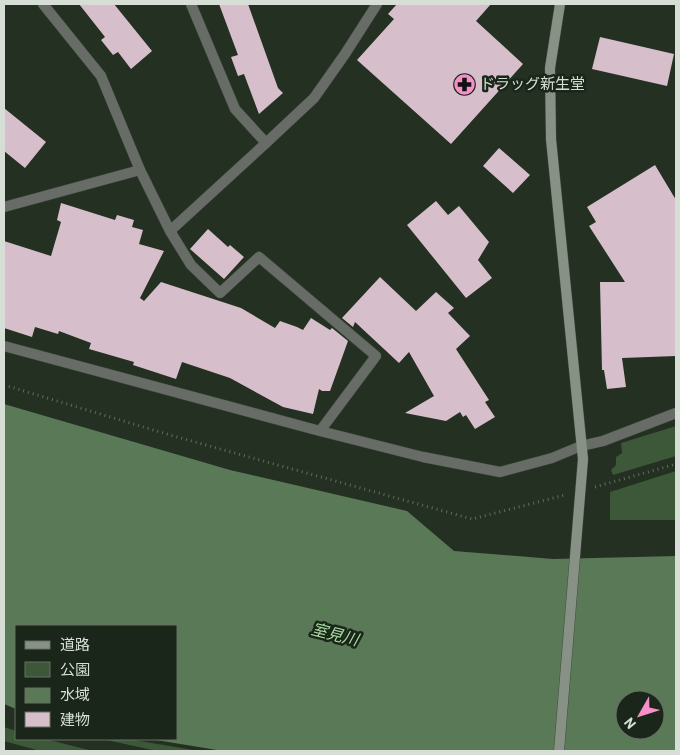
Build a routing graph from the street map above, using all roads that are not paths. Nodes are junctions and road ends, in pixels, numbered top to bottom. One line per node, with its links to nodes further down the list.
1 (44, 4): 6 (street)
2 (191, 4): 5 (street)
3 (377, 4): 5 (street)
4 (560, 4): 12 (street)
5 (266, 144): 8 (street)
6 (140, 170): 7 (street); 8 (street)
7 (4, 207)
8 (170, 231): 11 (street)
9 (4, 346): 11 (street)
10 (676, 413): 12 (street)
11 (320, 431): 12 (street)
12 (581, 446): 13 (street, bridge)
13 (558, 751)

